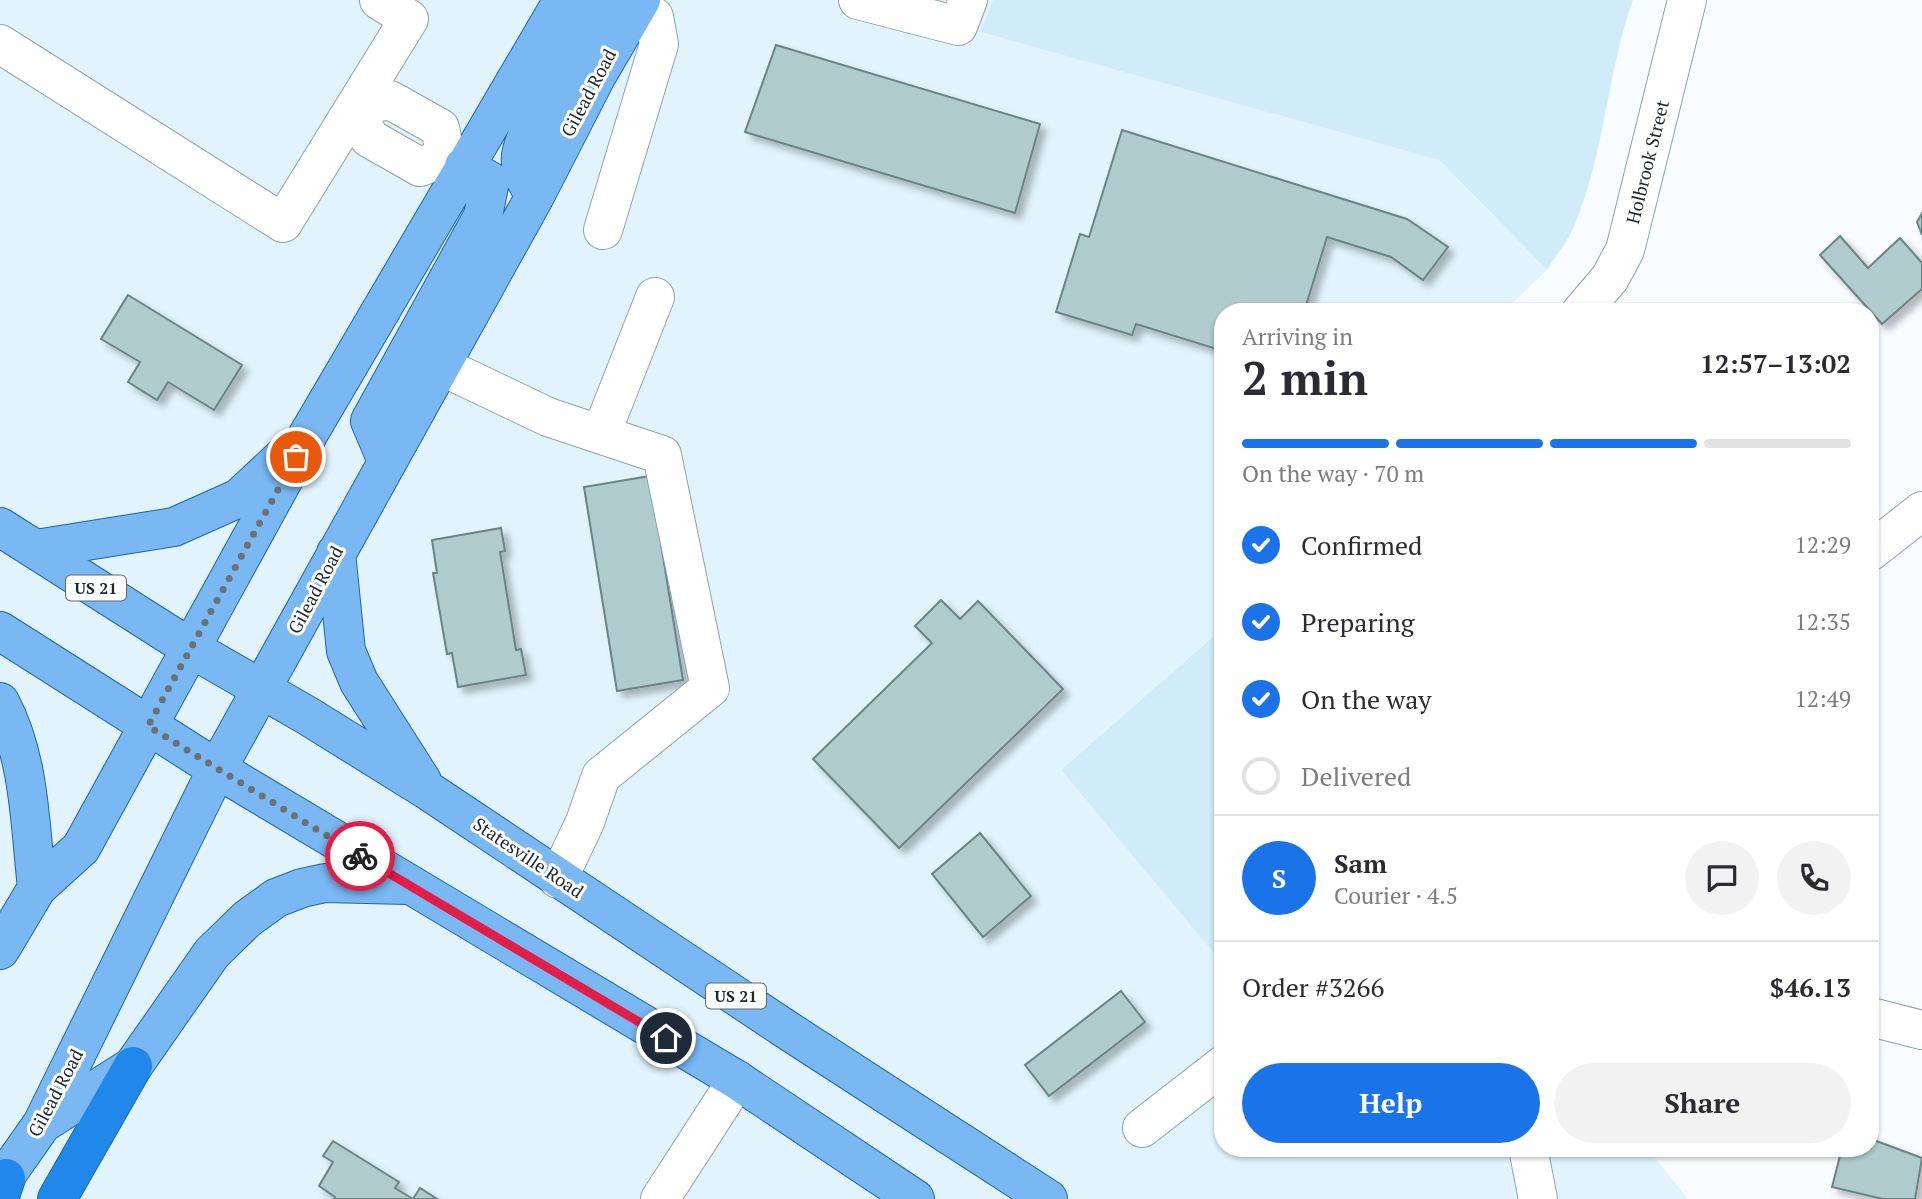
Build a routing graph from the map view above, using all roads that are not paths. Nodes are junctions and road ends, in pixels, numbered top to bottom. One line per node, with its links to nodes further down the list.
1 (379, 0): 8 (street)
2 (563, 0): 9 (main road)
3 (858, 0): 4 (street)
4 (968, 0)
5 (1687, 0): 12 (street, Holbrook Street)
6 (634, 6): 10 (street); 13 (main road, Gilead Road)
7 (0, 44): 8 (street)
8 (356, 107): 9 (street)
9 (455, 161): 14 (main road); 16 (main road)
10 (603, 230)
11 (655, 297): 15 (street)
12 (1589, 303)
13 (439, 365): 15 (street); 16 (main road, Gilead Road)
14 (309, 433): 20 (main road); 23 (main road)
15 (601, 434): 29 (street)
16 (387, 461): 21 (main road, Gilead Road)
17 (1922, 511): 19 (street)
18 (0, 527): 20 (main road, Statesville Road / US 21)
19 (1879, 545)
20 (36, 549): 23 (main road, Statesville Road / US 21)
21 (337, 553): 24 (main road, Gilead Road); 28 (main road)
22 (0, 631): 26 (main road)
23 (192, 649): 24 (main road, Statesville Road / US 21); 26 (main road)
24 (263, 689): 27 (main road, Gilead Road); 28 (main road, Statesville Road / US 21)
25 (0, 702): 31 (main road)
26 (148, 726): 27 (main road); 31 (main road)
27 (217, 769): 30 (main road); 38 (main road, Gilead Road)
28 (427, 790): 29 (main road, Statesville Road / US 21)
29 (558, 878): 45 (main road, Statesville Road / US 21)
30 (408, 885): 35 (main road); 37 (main road)
31 (37, 888): 32 (main road)
32 (0, 950)
33 (1879, 1019): 34 (street)
34 (1922, 1030)
35 (134, 1066): 38 (main road); 42 (highway)
36 (1214, 1072): 39 (street)
37 (737, 1080): 43 (street); 44 (main road)
38 (42, 1124): 41 (main road, Gilead Road)
39 (1142, 1128)
40 (1530, 1157): 46 (street)
41 (2, 1186)
42 (57, 1199)
43 (660, 1199)
44 (915, 1199)
45 (1048, 1199)
46 (1538, 1199)

